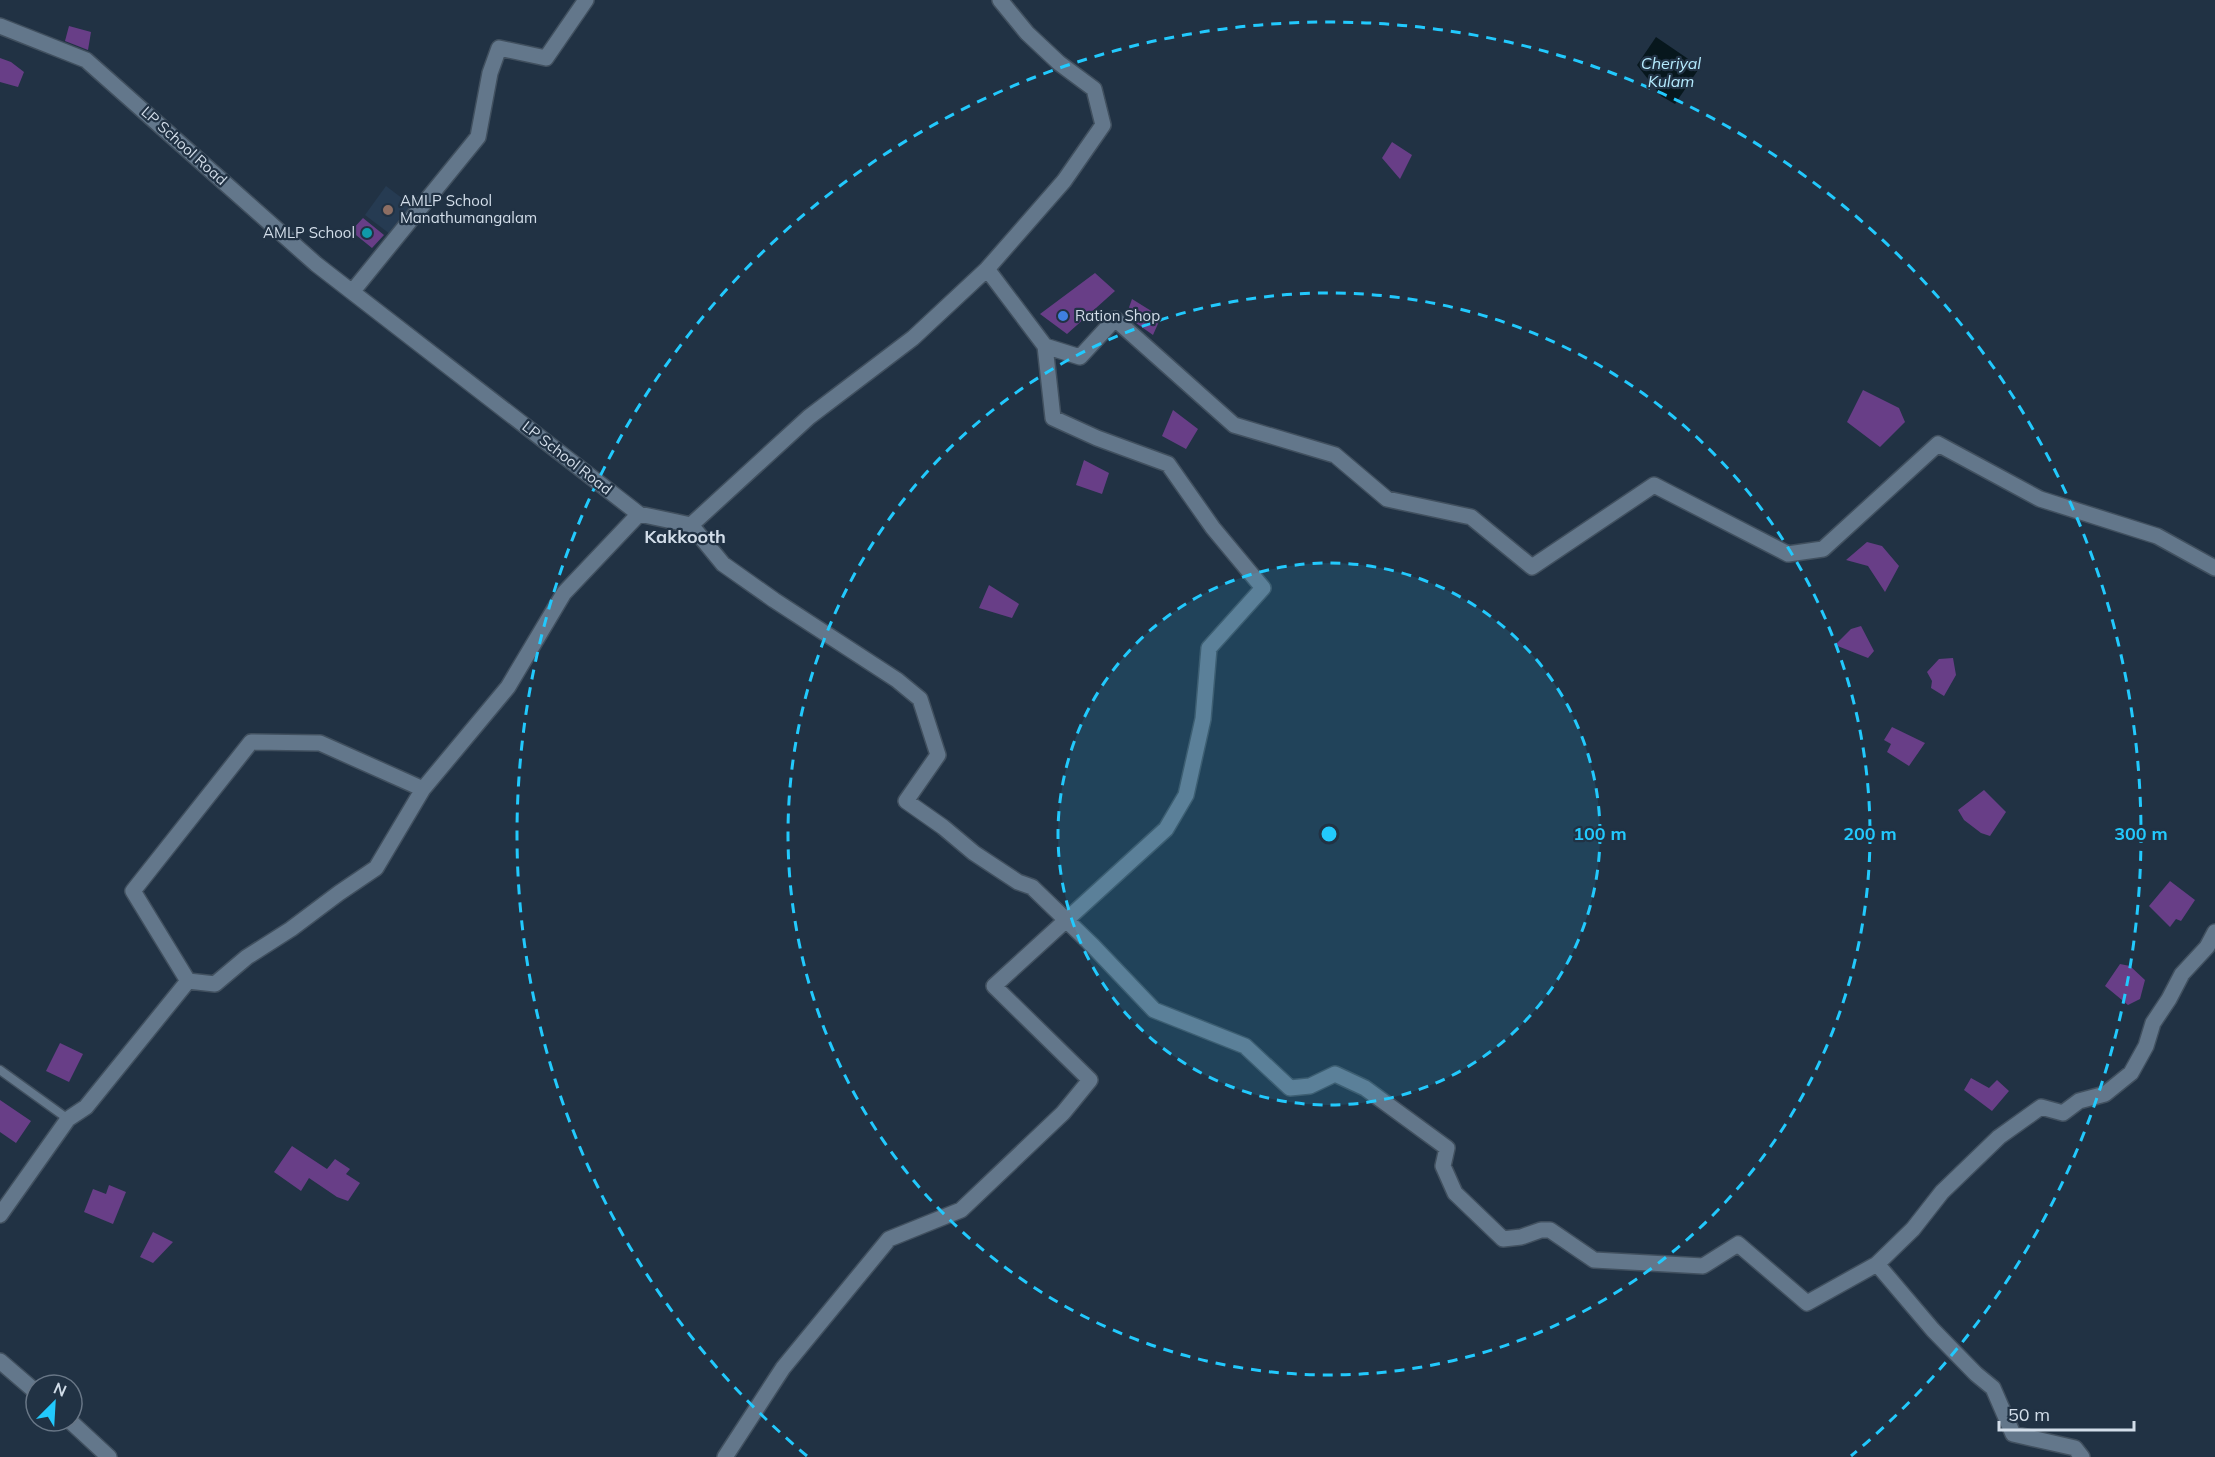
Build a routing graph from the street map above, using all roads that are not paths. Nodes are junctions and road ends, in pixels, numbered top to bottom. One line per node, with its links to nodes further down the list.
1 (586, 0): 5 (street)
2 (1000, 0): 4 (street)
3 (0, 26): 5 (street, LP School Road)
4 (987, 269): 6 (street); 8 (street)
5 (352, 292): 7 (street, LP School Road)
6 (1045, 346): 9 (street); 11 (street)
7 (639, 514): 8 (street); 10 (street)
8 (691, 525): 11 (street)
9 (2215, 568)
10 (423, 789): 13 (street); 13 (street)
11 (1067, 921): 17 (street); 22 (street)
12 (2215, 932): 17 (street)
13 (188, 981): 15 (street)
14 (0, 1070): 15 (lane)
15 (68, 1119): 16 (street)
16 (0, 1215)
17 (1877, 1264): 23 (street)
18 (0, 1361): 19 (street)
19 (24, 1382)
20 (83, 1433): 21 (street)
21 (109, 1457)
22 (725, 1457)
23 (2082, 1457)

